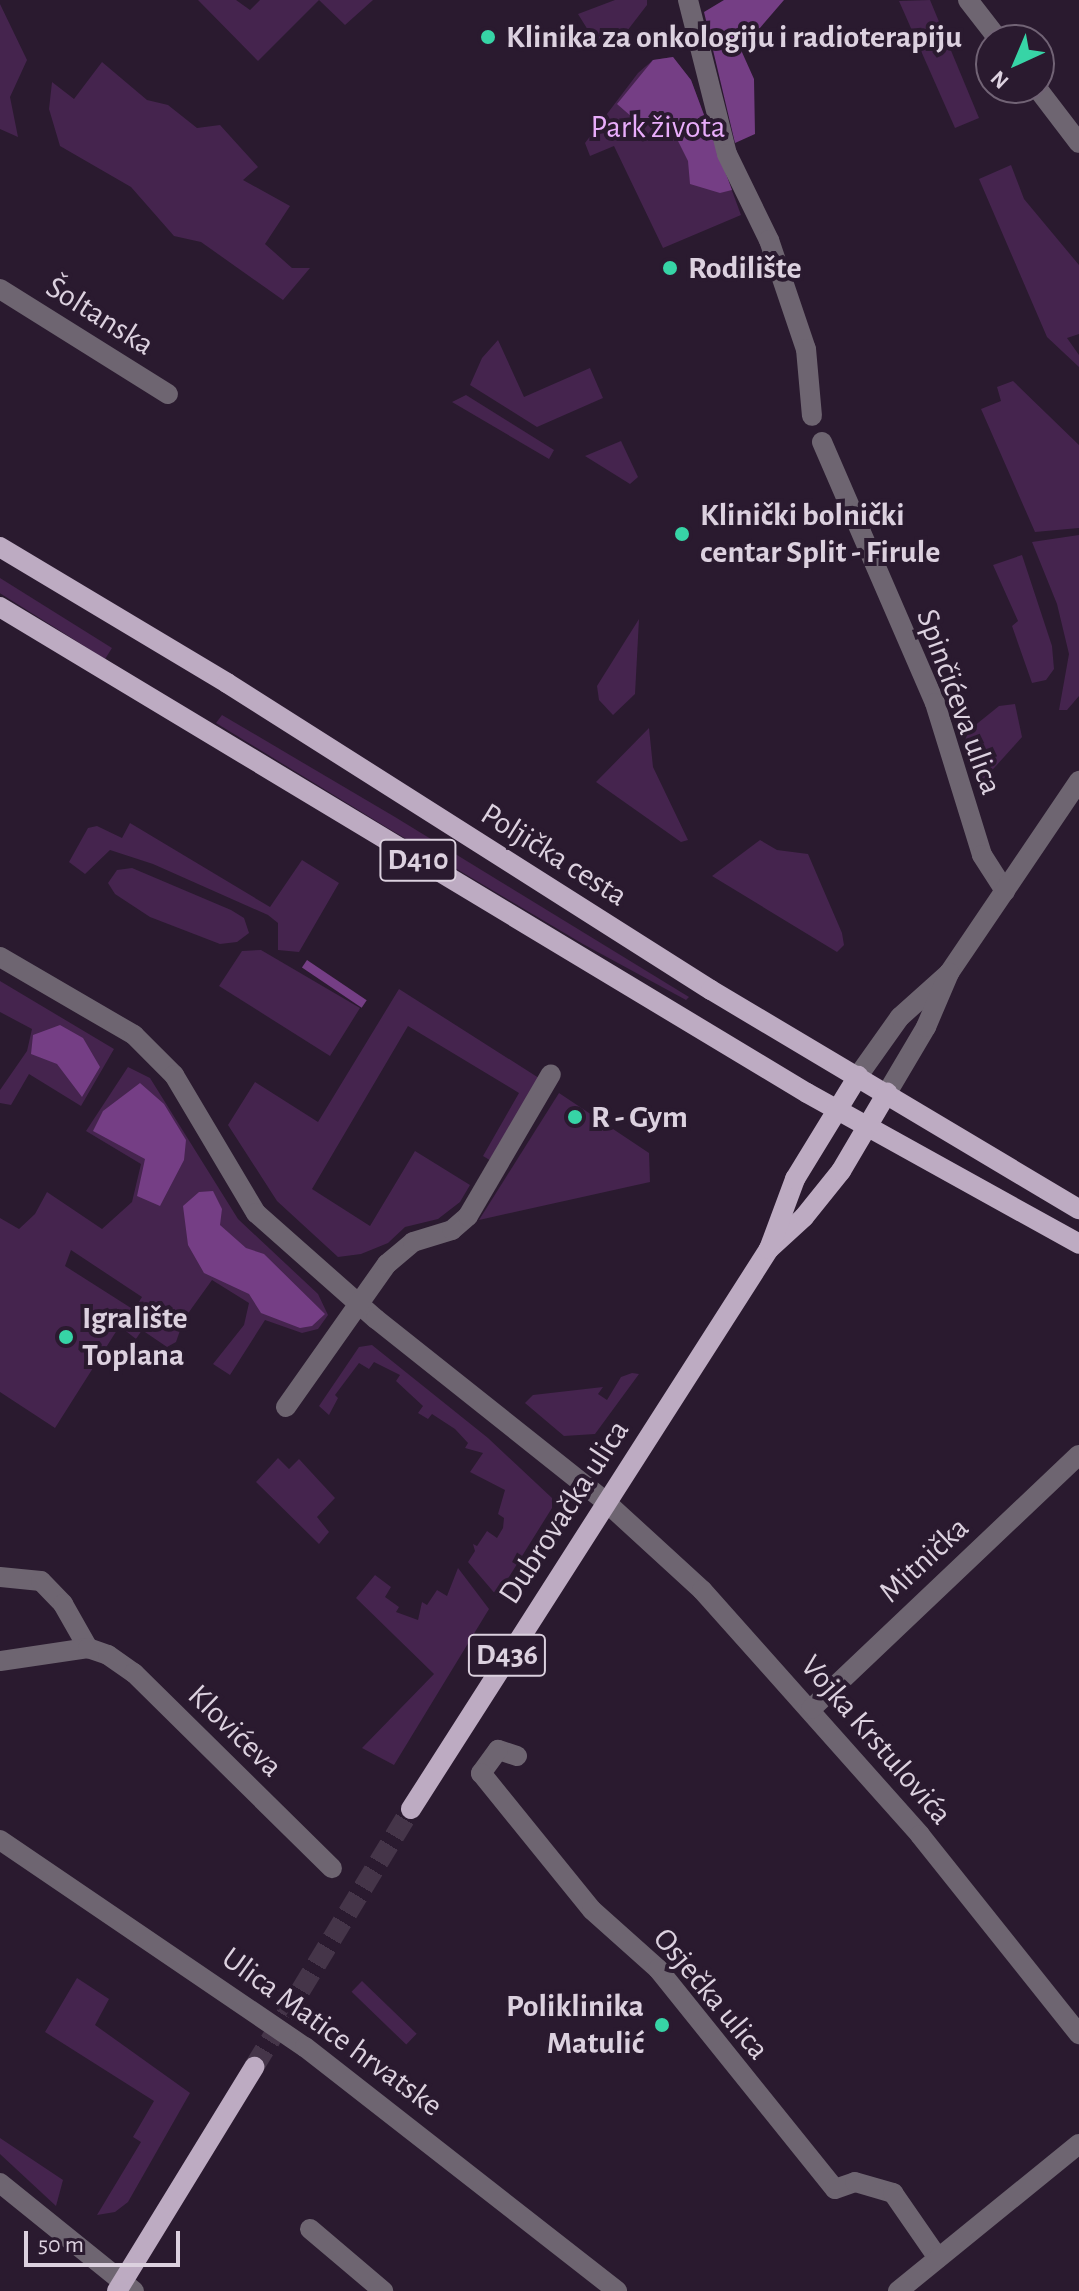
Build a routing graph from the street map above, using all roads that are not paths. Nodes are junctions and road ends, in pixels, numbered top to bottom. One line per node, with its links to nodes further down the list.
1 (688, 0): 8 (street)
2 (968, 0): 3 (street)
3 (987, 24)
4 (1049, 104): 5 (street)
5 (1079, 143)
6 (0, 289): 7 (street, Šoltanska)
7 (168, 394)
8 (812, 416)
9 (822, 442): 13 (street, Spinčićeva ulica)
10 (0, 547): 17 (main road, Poljička cesta / D410)
11 (0, 607): 19 (main road, D410)
12 (1079, 781): 13 (street)
13 (1005, 891): 15 (street)
14 (0, 957): 24 (street, Vojka Krstulovića)
15 (949, 973): 17 (street); 18 (street, Dubrovačka ulica)
16 (551, 1074): 24 (street)
17 (858, 1076): 18 (main road, Poljička cesta / D410); 19 (main road, Dubrovačka ulica / D436)
18 (887, 1093): 20 (main road, Dubrovačka ulica / D436); 21 (main road, Poljička cesta / D410)
19 (837, 1110): 20 (main road, D410); 23 (main road, Dubrovačka ulica / D436)
20 (867, 1128): 22 (main road, D410); 23 (main road, Dubrovačka ulica / D436)
21 (1079, 1209)
22 (1079, 1244)
23 (769, 1249): 27 (main road, Dubrovačka ulica / D436)
24 (357, 1301): 25 (street); 27 (street, Vojka Krstulovića)
25 (286, 1407)
26 (1079, 1455): 31 (street, Mitnička)
27 (607, 1503): 31 (street, Vojka Krstulovića); 33 (main road, Dubrovačka ulica / D436)
28 (0, 1577): 29 (street)
29 (88, 1648): 30 (street); 35 (street, Klovićeva)
30 (0, 1661)
31 (811, 1709): 36 (street, Vojka Krstulovića)
32 (517, 1756): 41 (street, Osječka ulica)
33 (411, 1809)
34 (0, 1840): 44 (street, Ulica Matice hrvatske)
35 (332, 1868)
36 (1079, 2034)
37 (254, 2067): 42 (main road)
38 (1079, 2144): 41 (street)
39 (0, 2183): 42 (street)
40 (310, 2229): 43 (street)
41 (938, 2258): 45 (street)
42 (124, 2288)
43 (383, 2291)
44 (617, 2291)
45 (898, 2291)

